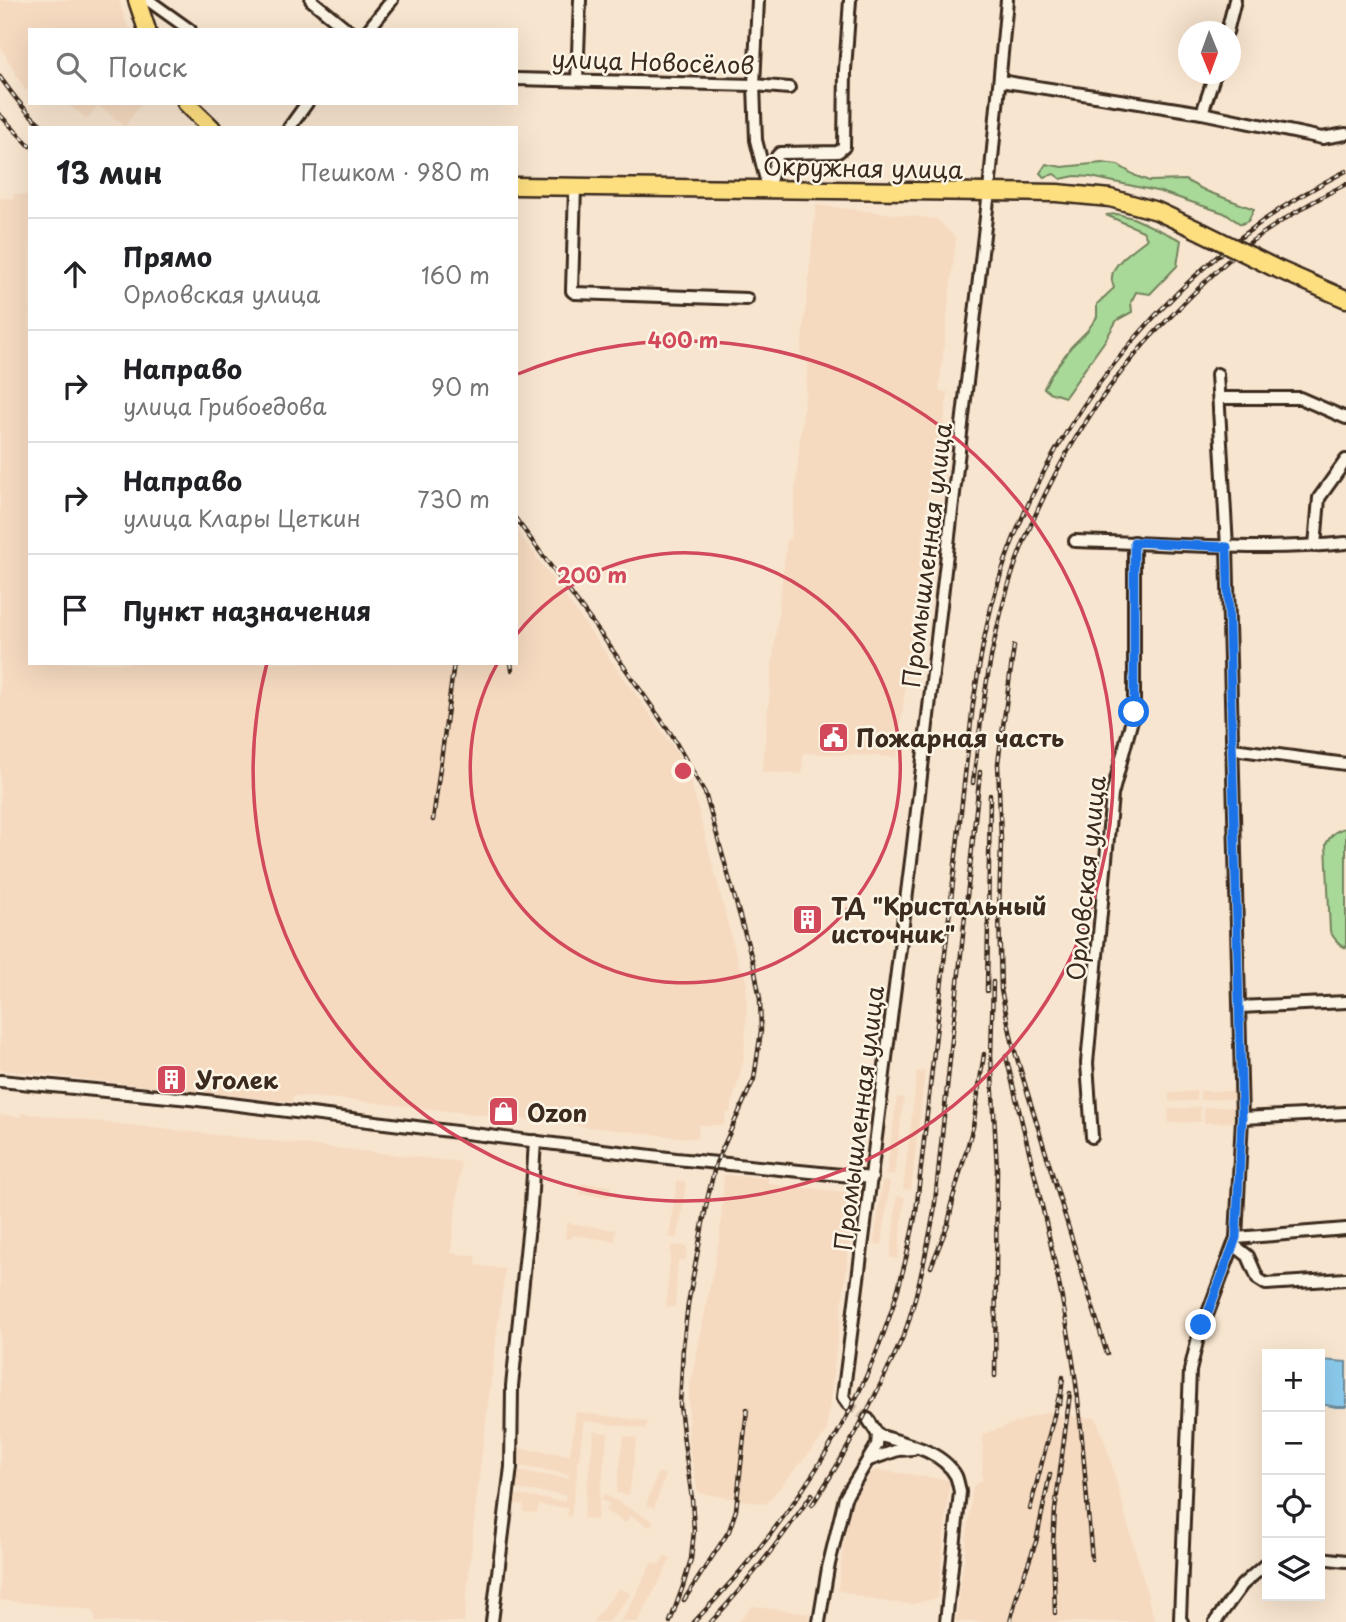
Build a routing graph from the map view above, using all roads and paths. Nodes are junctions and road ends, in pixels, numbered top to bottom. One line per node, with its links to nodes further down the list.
1 (137, 0): 11 (highway)
2 (148, 0): 12 (street)
3 (311, 0): 13 (street)
4 (392, 0): 14 (street)
5 (580, 0): 16 (street)
6 (758, 0): 19 (street)
7 (850, 0): 29 (street)
8 (1007, 0): 17 (street, Промышленная улица)
9 (1235, 0): 10 (street)
10 (1230, 21)
11 (146, 28)
12 (187, 28)
13 (346, 28)
14 (370, 28)
15 (518, 79): 16 (street, улица Новосёлов)
16 (577, 80): 19 (street, улица Новосёлов)
17 (1000, 80): 23 (street); 30 (street, Промышленная улица)
18 (1212, 84): 23 (street)
19 (754, 85): 20 (street, улица Новосёлов); 29 (street)
20 (789, 88)
21 (188, 105): 24 (highway)
22 (302, 105): 25 (street)
23 (1202, 113): 26 (street)
24 (210, 126)
25 (290, 126)
26 (1346, 134)
27 (518, 186): 28 (highway, Окружная улица)
28 (575, 187): 29 (highway, Окружная улица); 31 (street)
29 (768, 189): 30 (highway, Окружная улица)
30 (989, 191): 32 (highway, Окружная улица, bridge); 51 (street, Промышленная улица)
31 (747, 299)
32 (1346, 299)
33 (1217, 374): 34 (street)
34 (1219, 398): 35 (street); 41 (street)
35 (1346, 418)
36 (1346, 460): 40 (street)
37 (1075, 541): 38 (street)
38 (1134, 542): 41 (street); 49 (street, Орловская улица)
39 (1346, 543): 40 (street)
40 (1315, 546): 41 (street)
41 (1227, 547): 42 (street)
42 (1233, 749): 43 (street); 45 (street)
43 (1346, 764)
44 (1346, 1003): 45 (street)
45 (1240, 1007): 48 (street)
46 (0, 1081): 50 (street)
47 (1346, 1113): 48 (street)
48 (1242, 1118): 53 (street)
49 (1092, 1137)
50 (536, 1141): 51 (street); 63 (street)
51 (872, 1178): 55 (street, Промышленная улица)
52 (1346, 1229): 53 (street)
53 (1235, 1241): 54 (street); 66 (street)
54 (1346, 1279)
55 (848, 1404)
56 (868, 1419): 57 (street)
57 (878, 1434): 58 (street); 59 (street)
58 (926, 1451): 59 (street); 65 (street)
59 (869, 1460): 64 (street)
60 (1325, 1559): 61 (street)
61 (1346, 1561)
62 (1262, 1567): 67 (street)
63 (492, 1622)
64 (819, 1622)
65 (946, 1622)
66 (1182, 1622)
67 (1215, 1622)

